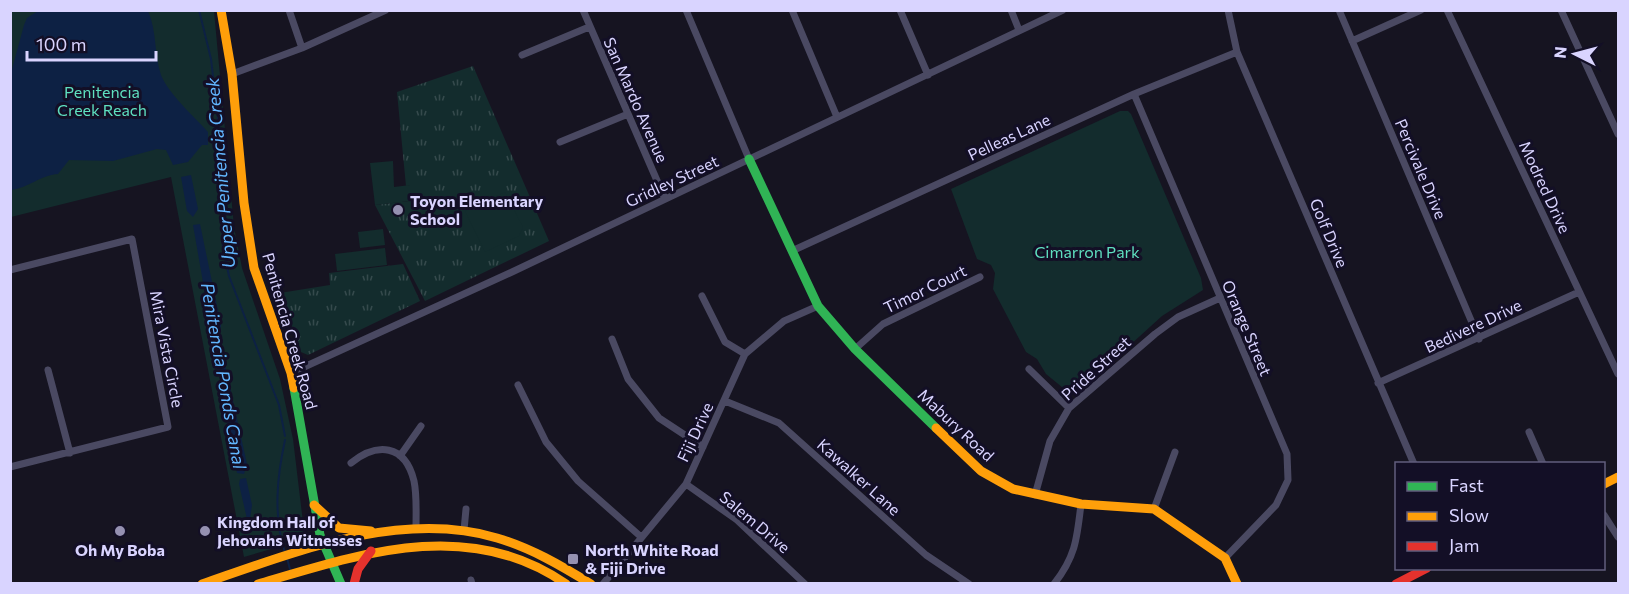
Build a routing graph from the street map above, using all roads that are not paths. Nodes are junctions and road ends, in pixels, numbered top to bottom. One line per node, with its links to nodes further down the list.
1 (221, 10): 21 (street, Penitencia Creek Road)
2 (289, 10): 18 (street)
3 (387, 10): 18 (street)
4 (583, 10): 15 (street, San Mardo Avenue)
5 (686, 10): 28 (street)
6 (792, 10): 25 (street)
7 (900, 10): 22 (street)
8 (1011, 10): 16 (street)
9 (1063, 10): 16 (street, Gridley Street)
10 (1228, 10): 19 (street, Golf Drive)
11 (1339, 10): 17 (street, Percivale Drive)
12 (1421, 10): 17 (street)
13 (1447, 10): 33 (street, Modred Drive)
14 (1561, 10): 26 (street)
15 (589, 27): 20 (street); 24 (street, San Mardo Avenue)
16 (1019, 30): 22 (street, Gridley Street)
17 (1352, 41): 38 (street, Percivale Drive)
18 (302, 48): 21 (street)
19 (1237, 52): 23 (street, Pelleas Lane); 45 (street, Golf Drive)
20 (522, 55)
21 (232, 74): 43 (street, Penitencia Creek Road)
22 (928, 75): 25 (street, Gridley Street)
23 (1134, 94): 30 (street, Pelleas Lane); 35 (street, Orange Street)
24 (628, 114): 27 (street); 29 (street, San Mardo Avenue)
25 (837, 117): 28 (street, Gridley Street)
26 (1618, 134)
27 (560, 142)
28 (749, 159): 29 (street, Gridley Street); 30 (street, Mabury Road)
29 (665, 199): 43 (street, Gridley Street)
30 (794, 250): 36 (street, Mabury Road)
31 (10, 270): 53 (street, Mira Vista Circle)
32 (980, 277): 39 (street, Timor Court)
33 (1579, 292): 38 (street, Bedivere Drive); 44 (street, Modred Drive)
34 (702, 296): 40 (street)
35 (1220, 298): 48 (street, Pride Street); 73 (street, Orange Street)
36 (818, 306): 39 (street, Mabury Road); 40 (street, Fiji Drive)
37 (612, 339): 51 (street)
38 (1479, 339): 45 (street, Bedivere Drive)
39 (855, 349): 60 (street, Mabury Road)
40 (745, 354): 47 (street, Fiji Drive)
41 (1029, 369): 48 (street)
42 (48, 370): 53 (street)
43 (291, 373): 62 (street, Penitencia Creek Road)
44 (1618, 374)
45 (1378, 384): 55 (street, Golf Drive)
46 (518, 385): 69 (street)
47 (725, 401): 51 (street, Fiji Drive); 84 (street, Kawalker Lane)
48 (1069, 408): 60 (street, Pride Street)
49 (421, 426): 54 (street)
50 (1529, 432): 56 (street)
51 (703, 447): 59 (street, Fiji Drive)
52 (1175, 452): 64 (street)
53 (70, 453): 58 (street, Mira Vista Circle)
54 (400, 456): 57 (street); 66 (street)
55 (1413, 462)
56 (1542, 462)
57 (351, 463)
58 (10, 467)
59 (686, 484): 69 (street, Fiji Drive); 83 (street, Salem Drive)
60 (1035, 495): 61 (street, Mabury Road)
61 (1081, 504): 64 (street, Mabury Road); 85 (street)
62 (314, 505): 68 (street); 71 (street, Penitencia Creek Road)
63 (466, 509): 67 (street)
64 (1154, 509): 73 (street)
65 (1605, 517): 70 (street)
66 (416, 527): 67 (street); 68 (street)
67 (464, 530): 81 (street)
68 (380, 533): 71 (street)
69 (640, 536): 82 (street, Fiji Drive)
70 (1618, 537)
71 (324, 546): 74 (street, Penitencia Creek Road); 77 (street)
72 (371, 551): 74 (street); 79 (street); 80 (street)
73 (1225, 558): 86 (street)
74 (331, 562): 76 (street); 78 (street, Penitencia Creek Road)
75 (1423, 570): 87 (street)
76 (260, 583)
77 (202, 584)
78 (341, 584)
79 (354, 584)
80 (566, 584)
81 (591, 584)
82 (603, 584)
83 (805, 584)
84 (969, 584)
85 (1054, 584)
86 (1237, 584)
87 (1396, 584)

